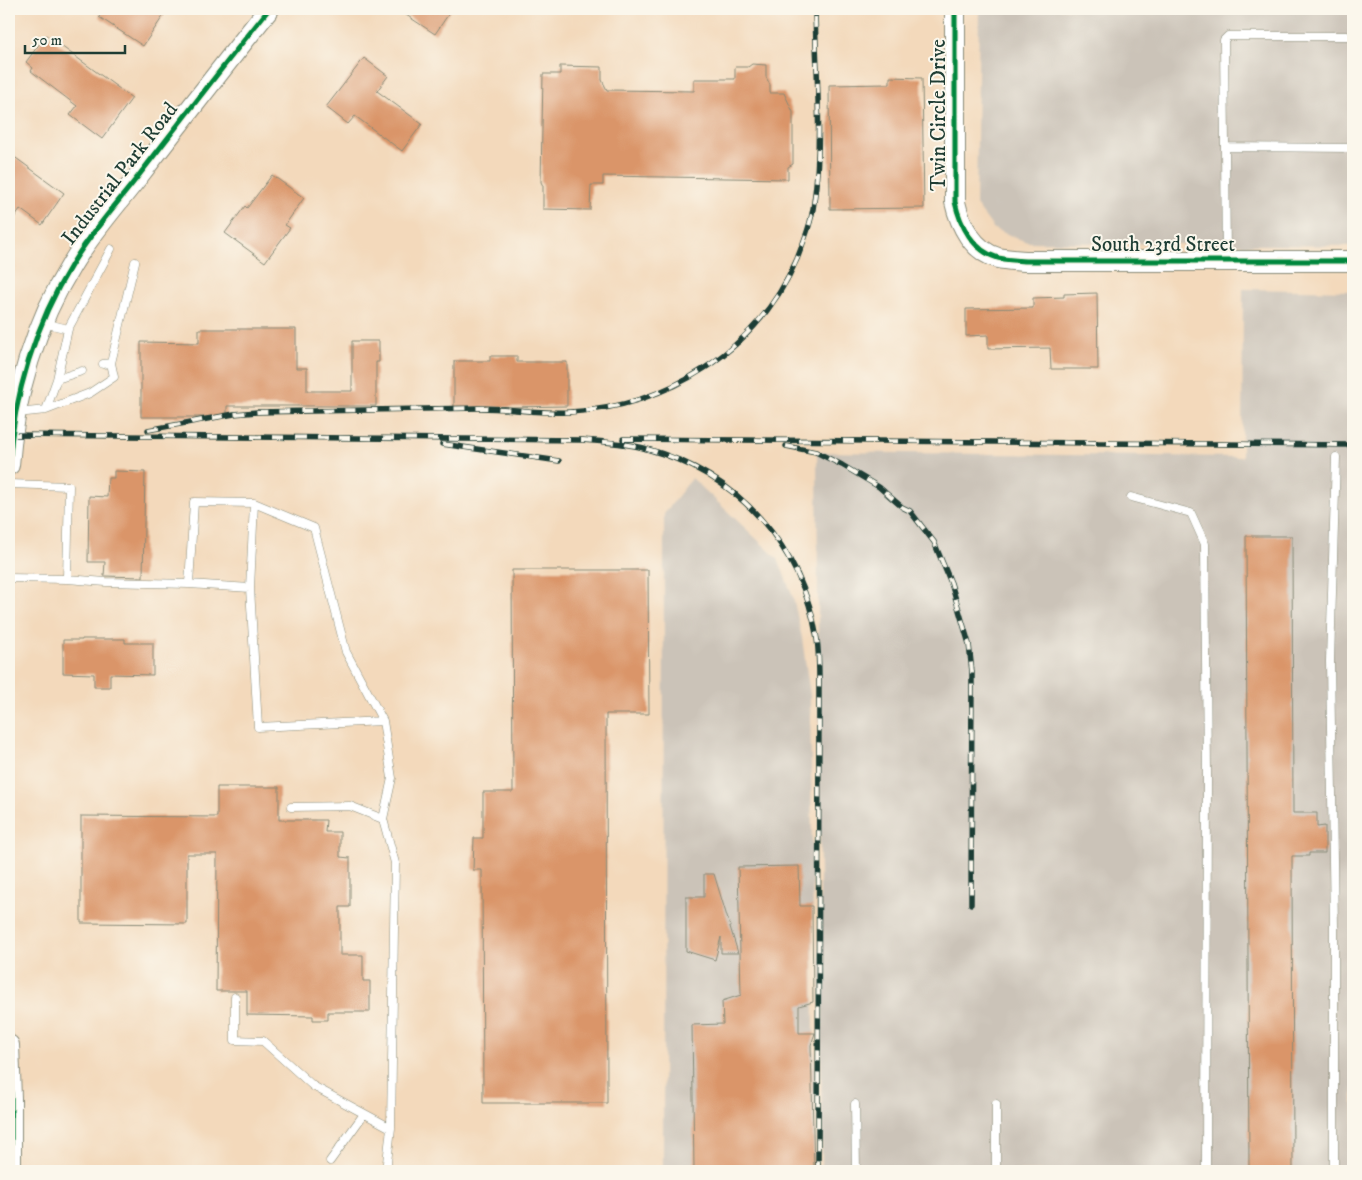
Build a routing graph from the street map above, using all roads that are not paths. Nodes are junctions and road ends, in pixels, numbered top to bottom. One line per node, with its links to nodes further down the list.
1 (269, 9): 11 (street, Industrial Park Road)
2 (955, 9): 6 (street, Twin Circle Drive)
3 (1353, 36): 4 (lane)
4 (1225, 147): 5 (lane); 8 (lane)
5 (1353, 148)
6 (977, 245): 8 (street, South 23rd Street)
7 (111, 249): 12 (lane)
8 (1226, 261): 10 (street, South 23rd Street)
9 (135, 262): 15 (lane)
10 (1353, 262)
11 (42, 322): 12 (lane); 16 (street, Industrial Park Road)
12 (68, 329): 14 (lane)
13 (82, 371): 14 (lane)
14 (58, 379): 15 (lane)
15 (46, 410): 16 (lane)
16 (16, 413): 18 (street, Industrial Park Road)
17 (1336, 457): 41 (lane)
18 (9, 464)
19 (9, 484): 23 (lane)
20 (1130, 496): 40 (lane)
21 (254, 503): 24 (lane); 25 (lane); 26 (lane)
22 (9, 578): 23 (lane)
23 (67, 579): 24 (lane)
24 (189, 584): 25 (lane)
25 (250, 588): 26 (lane)
26 (383, 721): 28 (lane)
27 (291, 807): 28 (lane)
28 (383, 819): 34 (lane)
29 (235, 997): 33 (lane)
30 (9, 1045): 36 (street)
31 (855, 1104): 38 (lane)
32 (996, 1104): 39 (lane)
33 (364, 1114): 34 (lane); 35 (lane)
34 (391, 1128): 37 (lane)
35 (330, 1161)
36 (13, 1168)
37 (386, 1171)
38 (856, 1171)
39 (996, 1171)
40 (1206, 1171)
41 (1334, 1171)

